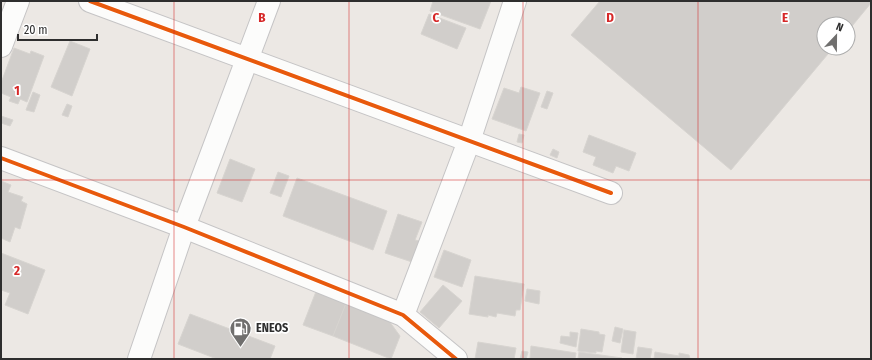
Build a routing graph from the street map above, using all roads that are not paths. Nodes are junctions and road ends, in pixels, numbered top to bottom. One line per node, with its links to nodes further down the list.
1 (18, 1): 5 (street)
2 (90, 1): 6 (street)
3 (269, 1): 6 (street)
4 (515, 1): 7 (street)
5 (1, 46)
6 (247, 59): 7 (street); 10 (street)
7 (469, 141): 9 (street); 11 (street)
8 (1, 158): 10 (street)
9 (611, 193)
10 (184, 227): 11 (street); 12 (street)
11 (403, 315): 13 (street)
12 (139, 359)
13 (456, 359)

